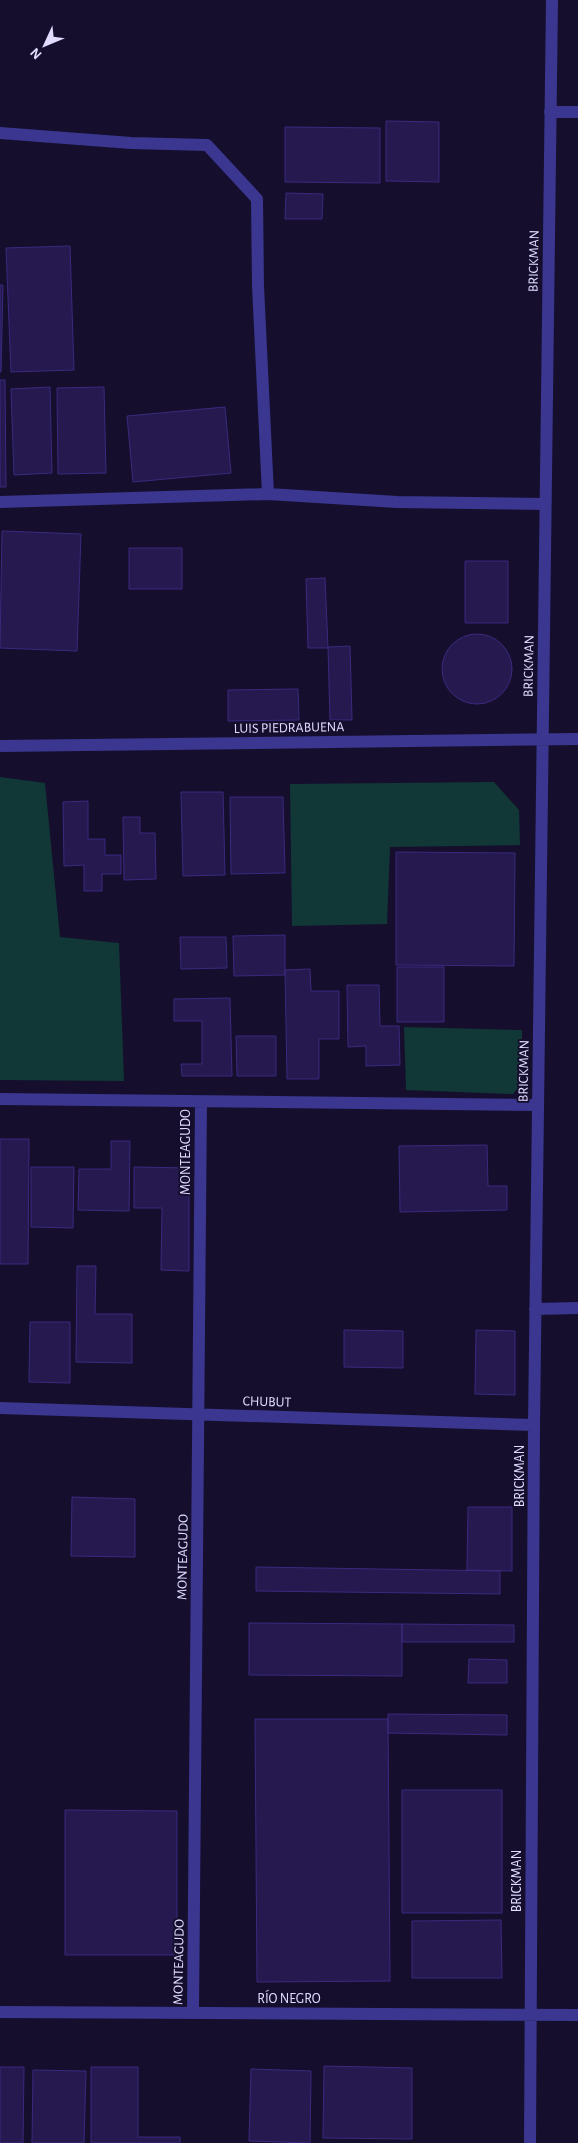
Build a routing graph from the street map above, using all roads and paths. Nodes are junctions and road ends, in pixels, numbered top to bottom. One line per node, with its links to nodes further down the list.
1 (552, 0): 2 (street, BRICKMAN)
2 (550, 112): 3 (street); 7 (street, BRICKMAN)
3 (578, 112)
4 (0, 134): 5 (street)
5 (268, 494): 6 (street); 7 (street)
6 (0, 502)
7 (545, 504): 8 (street, BRICKMAN)
8 (542, 739): 9 (street, LUIS PIEDRABUENA); 10 (street, LUIS PIEDRABUENA); 13 (street, BRICKMAN)
9 (578, 739)
10 (0, 746)
11 (0, 1099): 12 (street)
12 (201, 1102): 13 (street); 17 (street, MONTEAGUDO)
13 (538, 1105): 15 (street, BRICKMAN)
14 (578, 1308): 15 (street)
15 (535, 1309): 18 (street, BRICKMAN)
16 (0, 1408): 17 (street, CHUBUT)
17 (199, 1414): 18 (street, CHUBUT); 20 (street, MONTEAGUDO)
18 (534, 1425): 21 (street, BRICKMAN)
19 (0, 2012): 20 (street, RÍO NEGRO)
20 (193, 2013): 21 (street, RÍO NEGRO)
21 (530, 2014): 22 (street, RÍO NEGRO); 23 (street, BRICKMAN)
22 (578, 2014)
23 (530, 2143)

